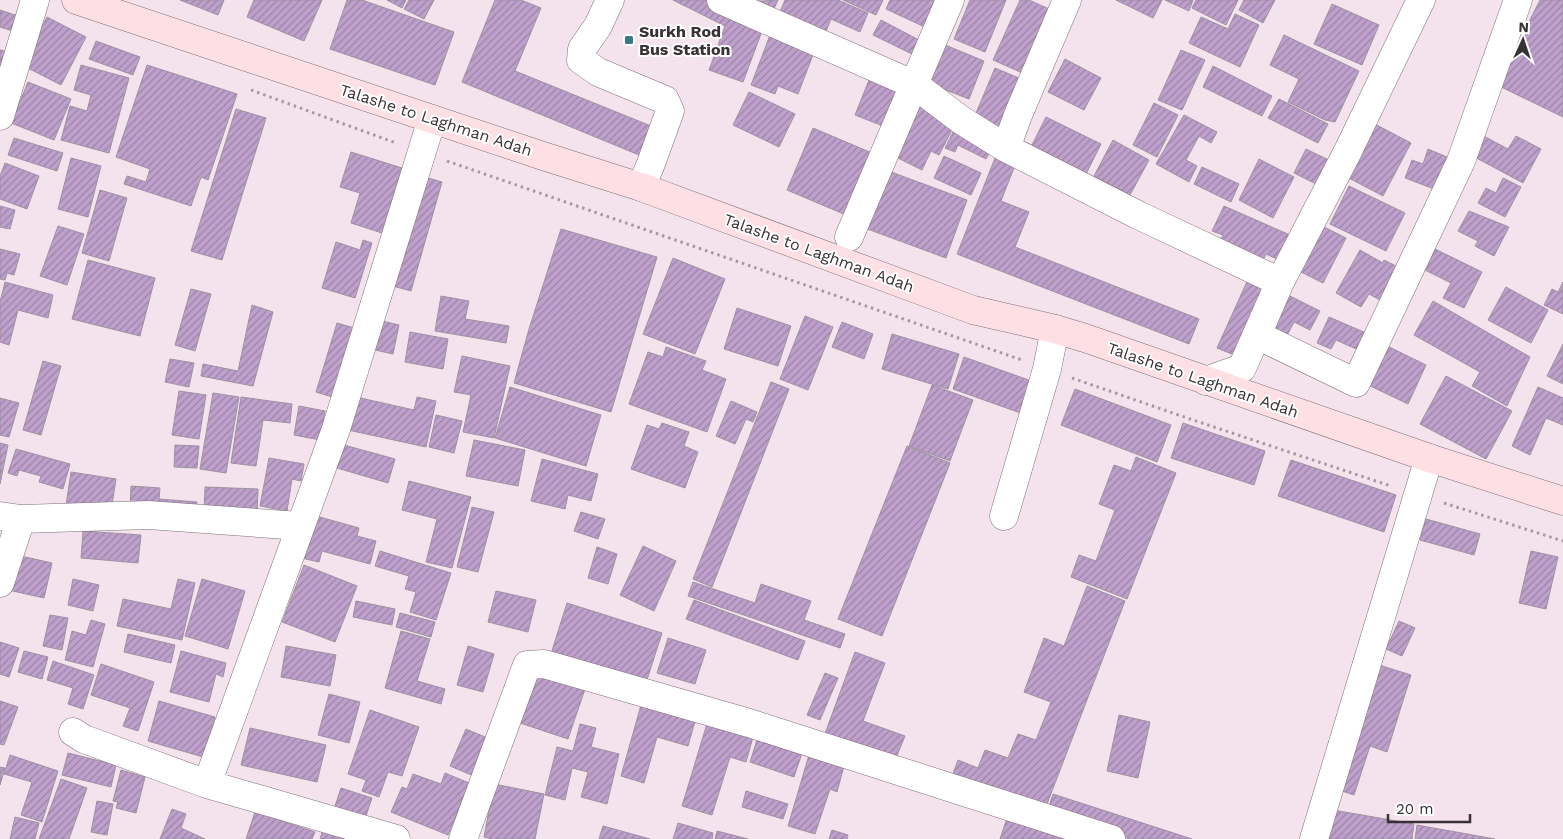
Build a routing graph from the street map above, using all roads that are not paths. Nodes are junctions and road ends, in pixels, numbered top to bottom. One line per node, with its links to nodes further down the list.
1 (36, 0): 10 (street)
2 (76, 0): 11 (main road, Talashe to Laghman Adah)
3 (610, 0): 13 (street)
4 (721, 0): 9 (street)
5 (950, 0): 9 (street)
6 (1067, 0): 12 (street)
7 (1421, 0): 15 (street)
8 (1518, 0): 15 (street)
9 (915, 85): 12 (street); 14 (street)
10 (0, 116)
11 (432, 119): 13 (main road, Talashe to Laghman Adah); 22 (street)
12 (1006, 148): 15 (street)
13 (641, 186): 16 (main road, Talashe to Laghman Adah)
14 (849, 237)
15 (1280, 282): 17 (street)
16 (1055, 329): 17 (main road, Talashe to Laghman Adah); 20 (street)
17 (1206, 381): 18 (main road, Talashe to Laghman Adah)
18 (1428, 458): 19 (main road, Talashe to Laghman Adah); 29 (street)
19 (1563, 501)
20 (1004, 516)
21 (11, 517): 22 (street); 23 (street)
22 (300, 526): 25 (street)
23 (0, 583)
24 (73, 732): 25 (street)
25 (207, 784): 26 (street)
26 (396, 839)
27 (463, 839): 28 (street)
28 (1111, 839)
29 (1314, 839)

